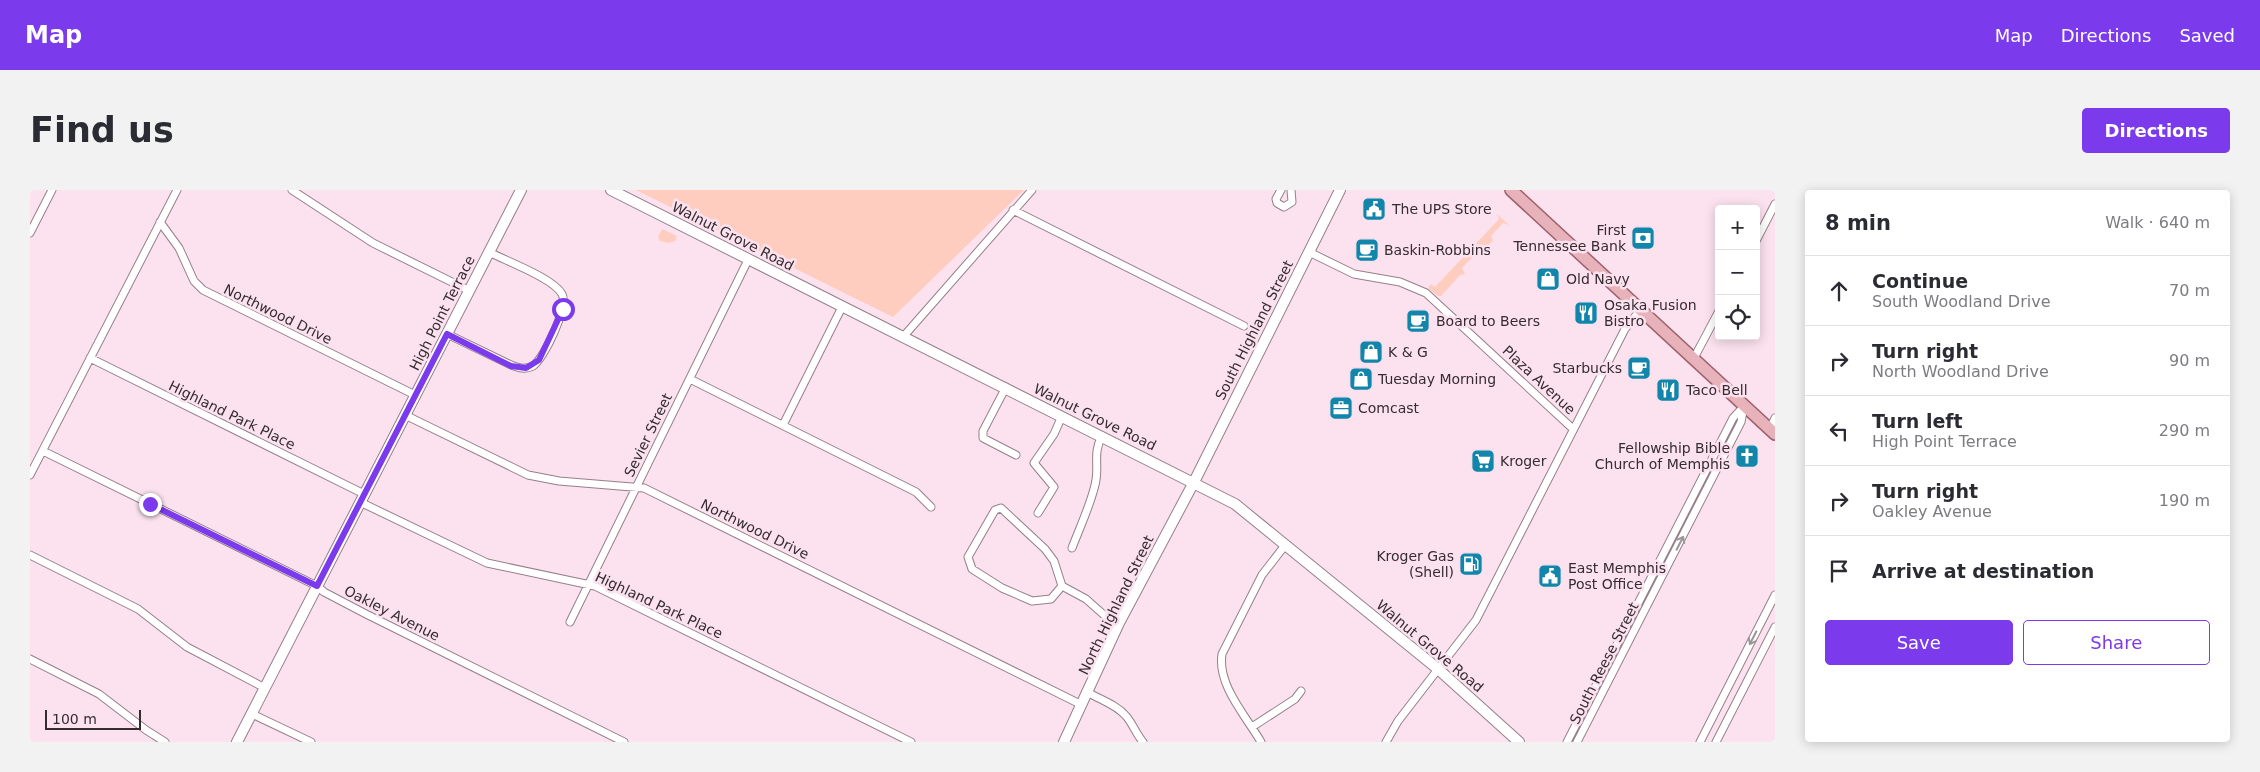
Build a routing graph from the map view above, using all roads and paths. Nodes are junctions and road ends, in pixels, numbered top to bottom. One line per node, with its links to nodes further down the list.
1 (52, 190): 14 (street)
2 (177, 190): 13 (street)
3 (292, 190): 19 (street)
4 (521, 190): 16 (main road, High Point Terrace)
5 (611, 190): 18 (main road, Walnut Grove Road)
6 (1032, 190): 12 (street)
7 (1281, 190): 8 (street)
8 (1291, 190)
9 (1340, 190): 17 (main road, South Highland Street)
10 (1511, 190): 21 (main road)
11 (1775, 204): 15 (street)
12 (1013, 210): 23 (street); 25 (street)
13 (160, 222): 26 (street); 30 (street, Northwood Drive)
14 (30, 233)
15 (1760, 233)
16 (489, 252): 19 (main road, High Point Terrace); 24 (street)
17 (1309, 252): 36 (street, Plaza Avenue); 41 (main road, South Highland Street)
18 (748, 260): 20 (main road, Walnut Grove Road); 28 (street, Sevier Street)
19 (470, 291): 24 (main road, High Point Terrace)
20 (842, 307): 25 (main road, Walnut Grove Road); 34 (street)
21 (1641, 309): 27 (main road); 36 (street)
22 (1715, 319): 27 (street)
23 (1244, 326)
24 (447, 334): 30 (main road, High Point Terrace)
25 (903, 337): 29 (main road, Walnut Grove Road)
26 (90, 358): 38 (street); 43 (street, Highland Park Place)
27 (1694, 358): 31 (main road)
28 (690, 379): 34 (street); 42 (street, Sevier Street)
29 (1006, 387): 33 (main road, Walnut Grove Road); 39 (street)
30 (415, 395): 32 (main road, High Point Terrace)
31 (1744, 406): 35 (main road); 58 (street, South Reese Street); 59 (street, South Reese Street, one-way to 31)
32 (405, 415): 42 (street, Northwood Drive); 43 (main road, High Point Terrace)
33 (1062, 416): 37 (main road, Walnut Grove Road); 45 (street)
34 (783, 425): 44 (street)
35 (1773, 427)
36 (1572, 428): 57 (street)
37 (1102, 436): 41 (main road, Walnut Grove Road); 47 (street)
38 (43, 451): 40 (street); 50 (street, Oakley Avenue)
39 (1016, 455)
40 (30, 475)
41 (1194, 482): 46 (main road, Walnut Grove Road); 54 (main road, North Highland Street)
42 (636, 487): 49 (street, Sevier Street); 64 (street, Northwood Drive)
43 (362, 498): 49 (street, Highland Park Place); 50 (main road, High Point Terrace)
44 (931, 507)
45 (1038, 513)
46 (1286, 544): 57 (main road, Walnut Grove Road); 67 (street)
47 (1072, 548)
48 (30, 555): 60 (street)
49 (588, 584): 53 (street, Sevier Street); 72 (street, Highland Park Place)
50 (317, 586): 60 (main road, High Point Terrace); 71 (street, Oakley Avenue)
51 (1062, 586): 51 (street); 54 (street)
52 (1775, 595): 63 (street, one-way to 63)
53 (570, 622)
54 (1119, 623): 62 (main road, North Highland Street)
55 (1775, 627): 65 (street)
56 (30, 659): 68 (street)
57 (1438, 669): 76 (street); 77 (main road, Walnut Grove Road)
58 (1604, 669): 59 (street); 78 (street, South Reese Street)
59 (1613, 673): 79 (street, South Reese Street)
60 (265, 688): 66 (main road, High Point Terrace)
61 (1301, 691): 67 (street)
62 (1089, 693): 64 (main road, North Highland Street); 74 (street)
63 (1721, 700): 65 (street); 80 (street)
64 (1082, 705): 73 (main road, North Highland Street)
65 (1734, 707): 81 (street)
66 (252, 714): 69 (main road, High Point Terrace); 70 (street)
67 (1252, 726): 75 (street)
68 (166, 742)
69 (237, 742)
70 (311, 742)
71 (624, 742)
72 (911, 742)
73 (1064, 742)
74 (1143, 742)
75 (1261, 742)
76 (1386, 742)
77 (1519, 742)
78 (1567, 742)
79 (1577, 742)
80 (1700, 742)
81 (1716, 742)

